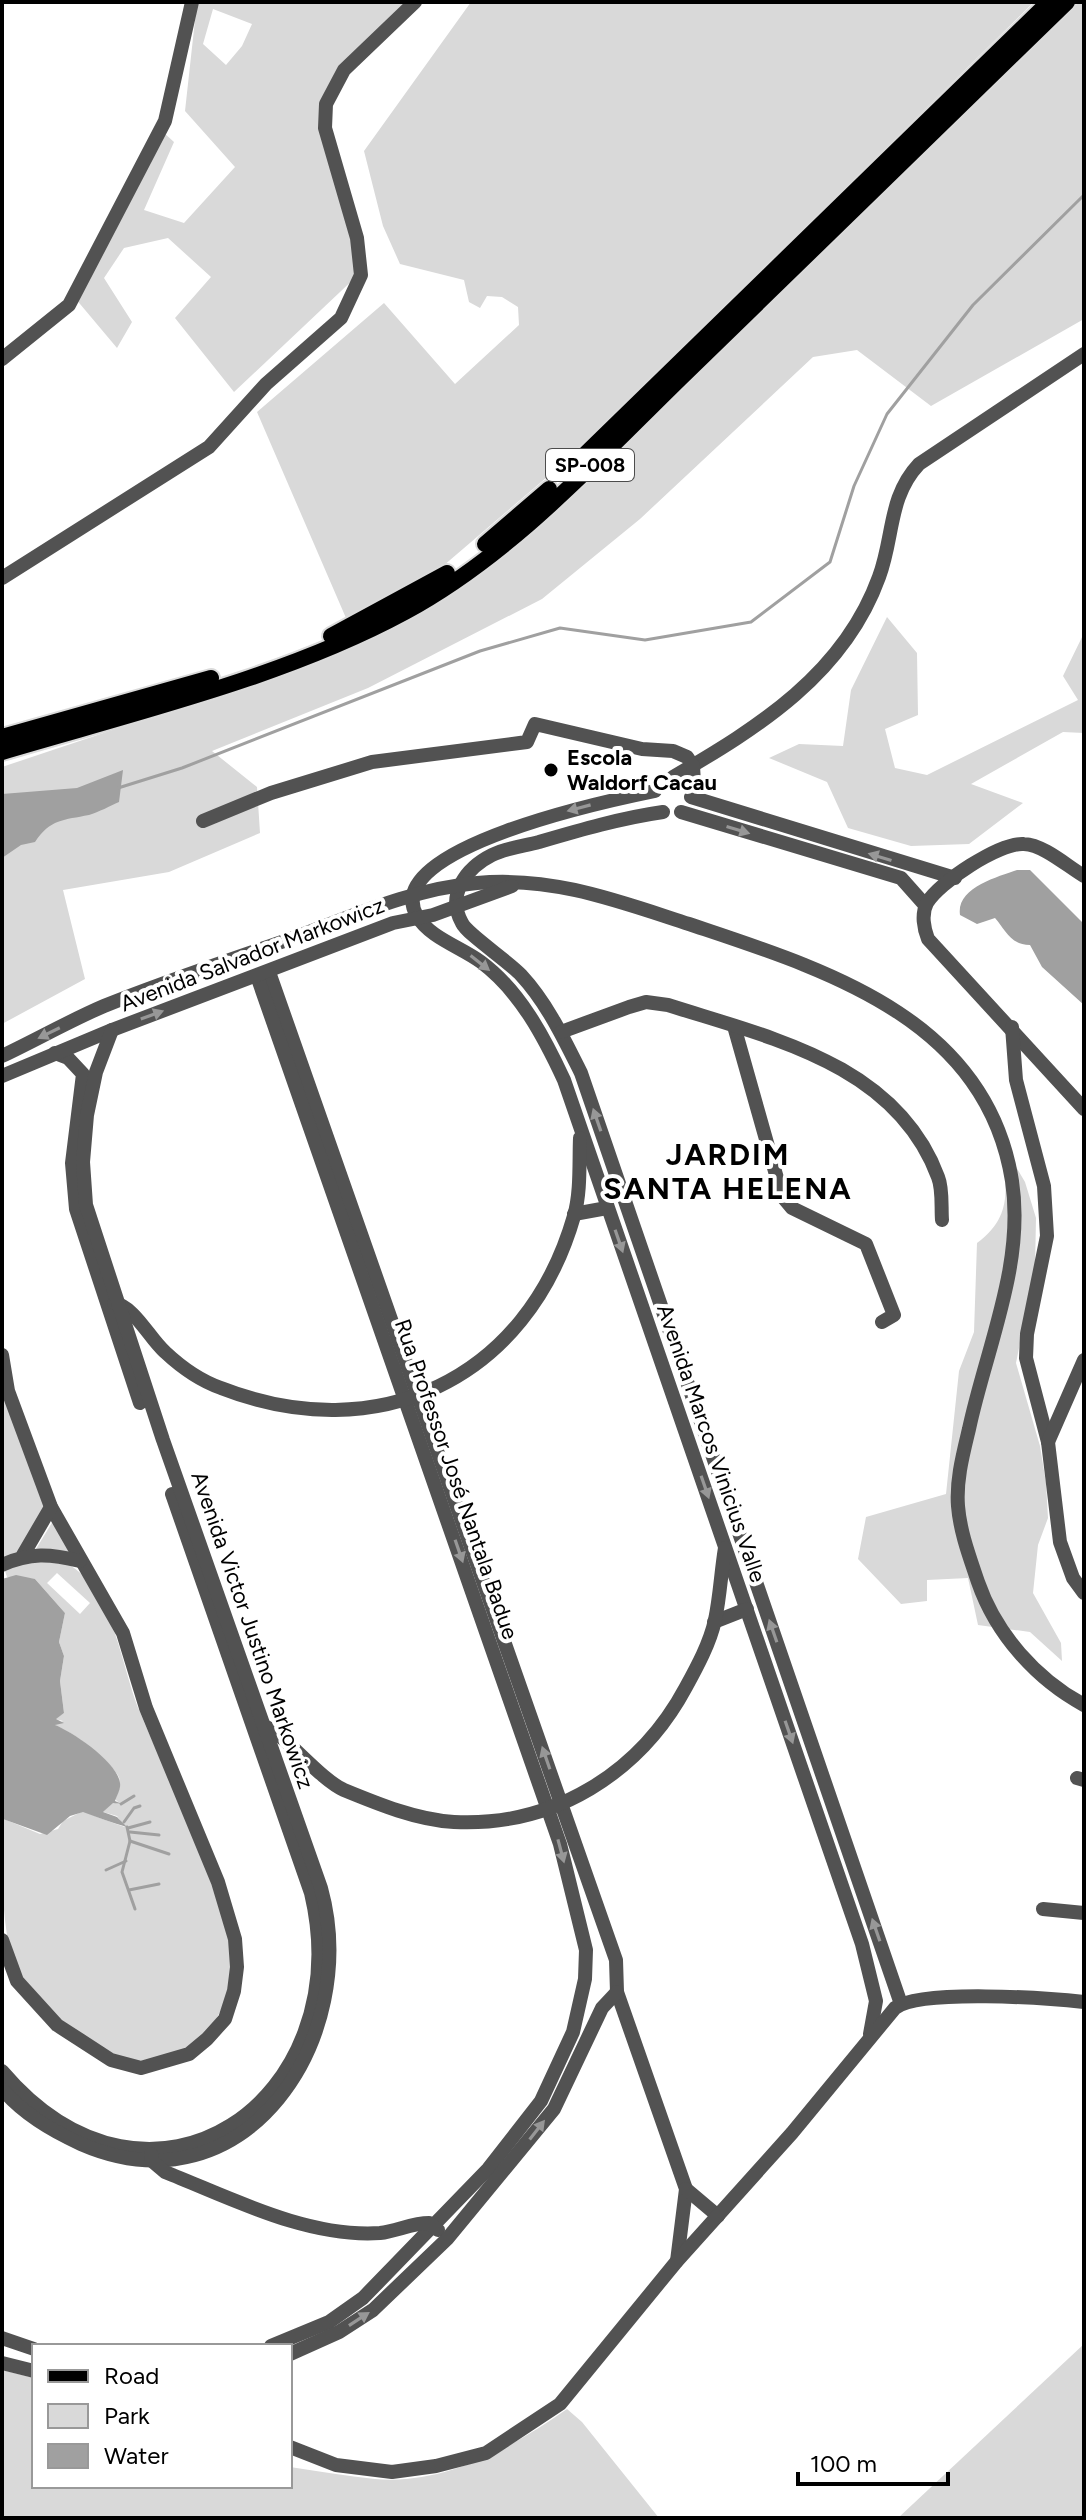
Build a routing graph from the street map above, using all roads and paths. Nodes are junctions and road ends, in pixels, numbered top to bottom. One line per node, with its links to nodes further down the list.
1 (192, 2): 6 (street)
2 (415, 2): 7 (street)
3 (1049, 2): 8 (main road, SP-008)
4 (1067, 2): 9 (main road, SP-008)
5 (1084, 354): 10 (street)
6 (2, 359)
7 (2, 578)
8 (2, 737)
9 (2, 752)
10 (699, 762): 11 (street); 12 (street); 16 (street)
11 (673, 777): 12 (street); 13 (street)
12 (692, 790): 15 (street); 17 (street)
13 (655, 791): 14 (street); 23 (street, one-way to 23)
14 (663, 812): 15 (street); 22 (street)
15 (681, 812): 18 (street, one-way to 18)
16 (203, 821)
17 (802, 833): 18 (street); 20 (street, one-way to 17)
18 (796, 848): 24 (street)
19 (1084, 876): 20 (street)
20 (955, 878): 24 (street)
21 (520, 883): 22 (street, Avenida Salvador Markowicz); 25 (street, Avenida Salvador Markowicz); 61 (street, Avenida Salvador Markowicz)
22 (457, 886): 23 (street, Avenida Salvador Markowicz); 25 (street)
23 (415, 895): 26 (street); 29 (street, Avenida Salvador Markowicz)
24 (925, 905): 33 (street)
25 (457, 906): 26 (street, Avenida Salvador Markowicz); 35 (street, Avenida Marcos Vinicius Valle)
26 (418, 917): 27 (street, Avenida Salvador Markowicz); 28 (street, Avenida Marcos Vinicius Valle)
27 (377, 929): 28 (street); 30 (street, Avenida Salvador Markowicz)
28 (430, 931): 41 (street, Avenida Marcos Vinicius Valle, one-way to 41)
29 (307, 932): 30 (street); 37 (street, Avenida Salvador Markowicz, one-way to 37)
30 (314, 953): 31 (street, Avenida Salvador Markowicz)
31 (263, 974): 34 (street, Avenida Salvador Markowicz, one-way to 31); 51 (street, Rua Professor José Nantala Badue)
32 (734, 1026): 35 (street); 46 (street); 48 (street)
33 (1012, 1027): 42 (street); 52 (street)
34 (112, 1030): 36 (street, Avenida Salvador Markowicz); 38 (street, Avenida Victor Justino Markowicz)
35 (561, 1032): 39 (street, Avenida Marcos Vinicius Valle)
36 (55, 1053): 38 (street); 40 (street, Avenida Salvador Markowicz)
37 (2, 1056)
38 (90, 1073): 47 (street, Avenida Victor Justino Markowicz)
39 (581, 1073): 41 (street); 72 (street, Avenida Marcos Vinicius Valle, one-way to 39)
40 (2, 1076)
41 (564, 1080): 43 (street, Avenida Marcos Vinicius Valle)
42 (1084, 1109)
43 (580, 1129): 44 (street, Avenida Marcos Vinicius Valle); 45 (street)
44 (607, 1208): 45 (street); 54 (street, Avenida Marcos Vinicius Valle, one-way to 54)
45 (574, 1214): 51 (street)
46 (942, 1220)
47 (111, 1304): 51 (street); 62 (street, Avenida Victor Justino Markowicz)
48 (882, 1322)
49 (2, 1355): 53 (street)
50 (1084, 1360): 52 (street)
51 (413, 1398): 63 (street, Rua Professor José Nantala Badue)
52 (1048, 1442): 58 (street)
53 (51, 1507): 55 (street); 56 (street)
54 (725, 1545): 59 (street, Avenida Marcos Vinicius Valle); 60 (street)
55 (23, 1555): 56 (street); 57 (street)
56 (80, 1561): 66 (street)
57 (2, 1565)
58 (1084, 1593)
59 (747, 1609): 60 (street); 74 (street, Avenida Marcos Vinicius Valle, one-way to 74)
60 (714, 1622): 63 (street)
61 (1084, 1705)
62 (257, 1725): 63 (street); 77 (street, Avenida Victor Justino Markowicz)
63 (555, 1806): 67 (street, Rua Professor José Nantala Badue); 68 (street, Rua Professor José Nantala Badue, one-way to 68)
64 (1043, 1909): 65 (street)
65 (1084, 1913)
66 (2, 1940)
67 (609, 1942): 68 (street); 69 (street, Rua Professor José Nantala Badue)
68 (586, 1950): 71 (street, Rua Professor José Nantala Badue)
69 (617, 1992): 73 (street); 79 (street, Rua Professor José Nantala Badue)
70 (1084, 2002): 72 (street)
71 (580, 2003): 73 (street); 82 (street, Rua Professor José Nantala Badue)
72 (901, 2004): 74 (street)
73 (602, 2008): 83 (street, one-way to 73)
74 (870, 2034): 81 (street)
75 (2, 2071): 78 (street)
76 (2, 2089): 78 (street)
77 (193, 2148): 78 (street, Avenida Victor Justino Markowicz); 80 (street)
78 (151, 2155): 80 (street)
79 (686, 2189): 81 (street); 84 (street)
80 (218, 2193): 82 (street)
81 (718, 2216): 84 (street)
82 (434, 2226): 83 (street); 86 (street, Rua Professor José Nantala Badue)
83 (447, 2239): 88 (street, one-way to 83)
84 (677, 2261): 93 (street)
85 (2, 2338): 87 (street)
86 (276, 2344)
87 (32, 2348)
88 (292, 2353)
89 (2, 2363): 90 (street)
90 (32, 2370)
91 (292, 2448): 93 (street)
92 (292, 2460): 93 (street)
93 (336, 2465)

